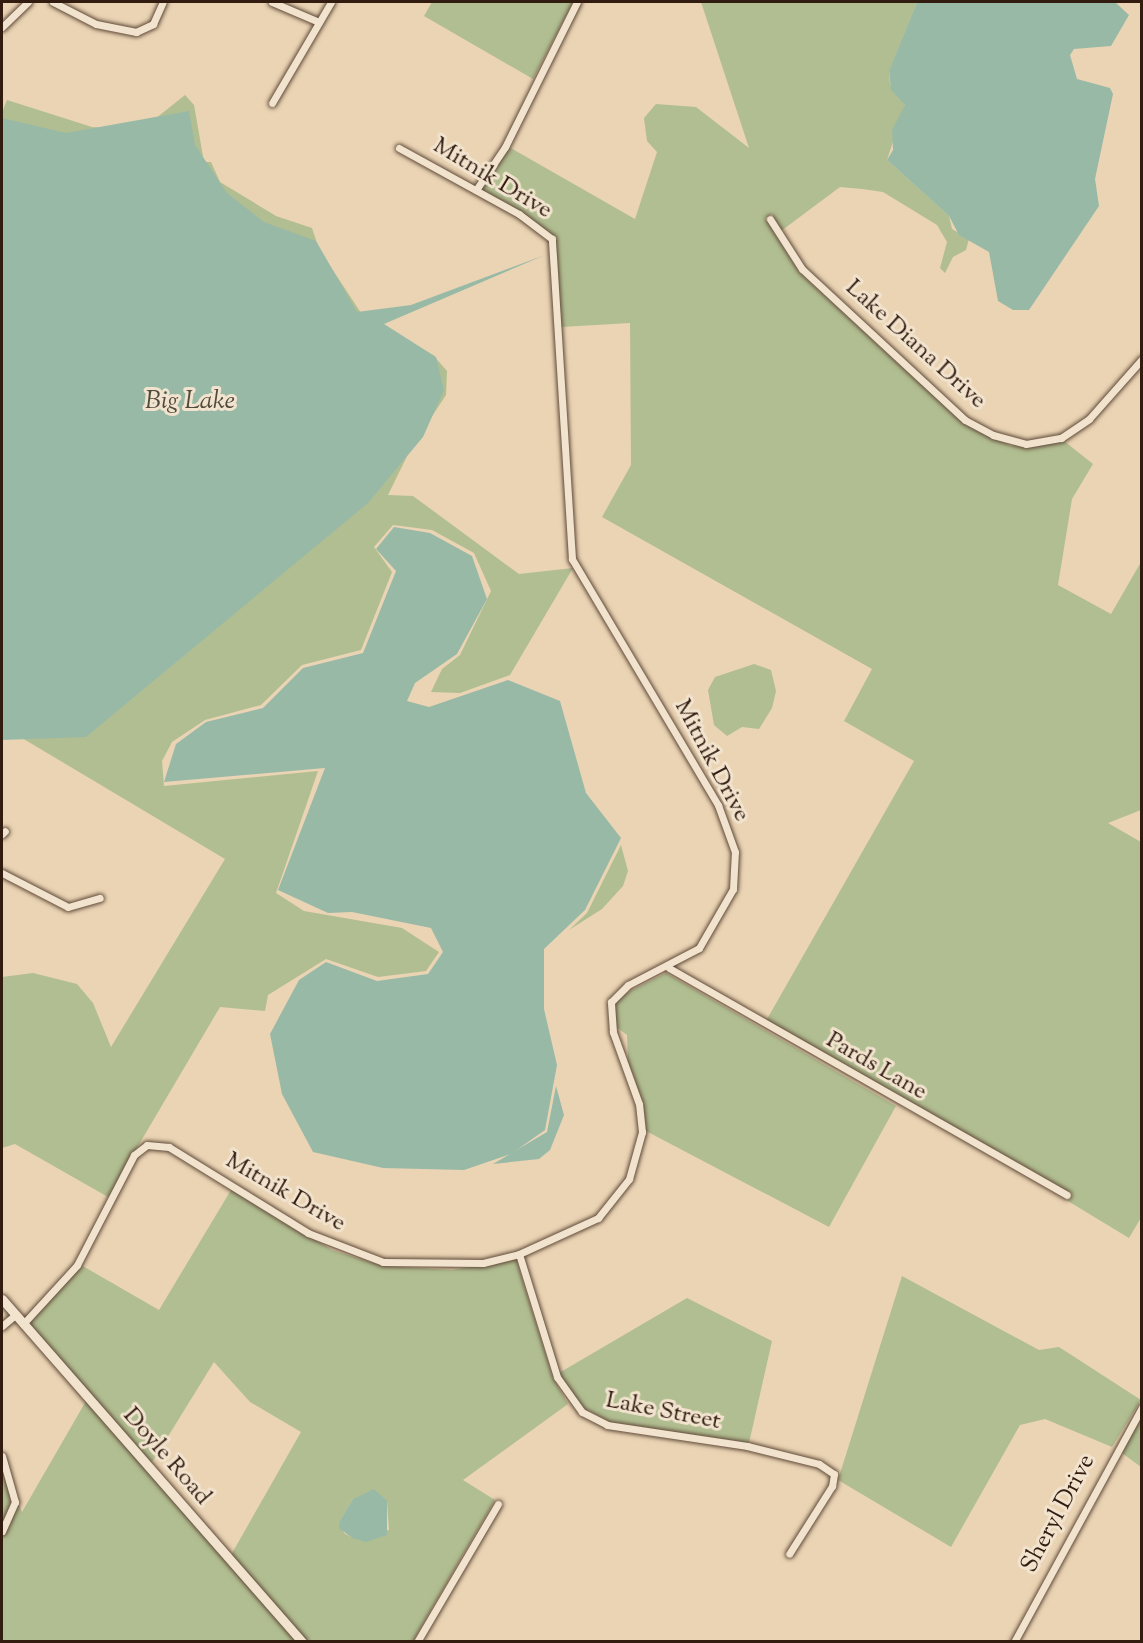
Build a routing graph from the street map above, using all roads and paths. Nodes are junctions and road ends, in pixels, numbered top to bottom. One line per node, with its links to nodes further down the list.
1 (28, 2): 8 (street)
2 (52, 2): 3 (street)
3 (164, 2)
4 (272, 2): 7 (street)
5 (331, 2): 7 (street)
6 (577, 2): 11 (street)
7 (319, 22): 9 (street)
8 (2, 27)
9 (272, 103)
10 (399, 147): 11 (street, Mitnik Drive)
11 (476, 190): 16 (street, Mitnik Drive)
12 (770, 219): 13 (street, Lake Diana Drive)
13 (1142, 359)
14 (2, 873): 15 (street)
15 (99, 898)
16 (669, 968): 17 (street, Pards Lane); 18 (street, Mitnik Drive)
17 (1066, 1195)
18 (519, 1254): 21 (street, Mitnik Drive); 27 (street, Lake Street)
19 (2, 1299): 20 (main road, Doyle Road)
20 (15, 1315): 21 (main road, Doyle Road); 22 (street)
21 (23, 1324): 28 (main road, Doyle Road)
22 (2, 1326)
23 (1142, 1407): 30 (street, Sheryl Drive)
24 (2, 1456): 26 (street)
25 (498, 1504): 29 (street)
26 (2, 1531)
27 (789, 1554)
28 (302, 1641)
29 (417, 1641)
30 (1014, 1641)

